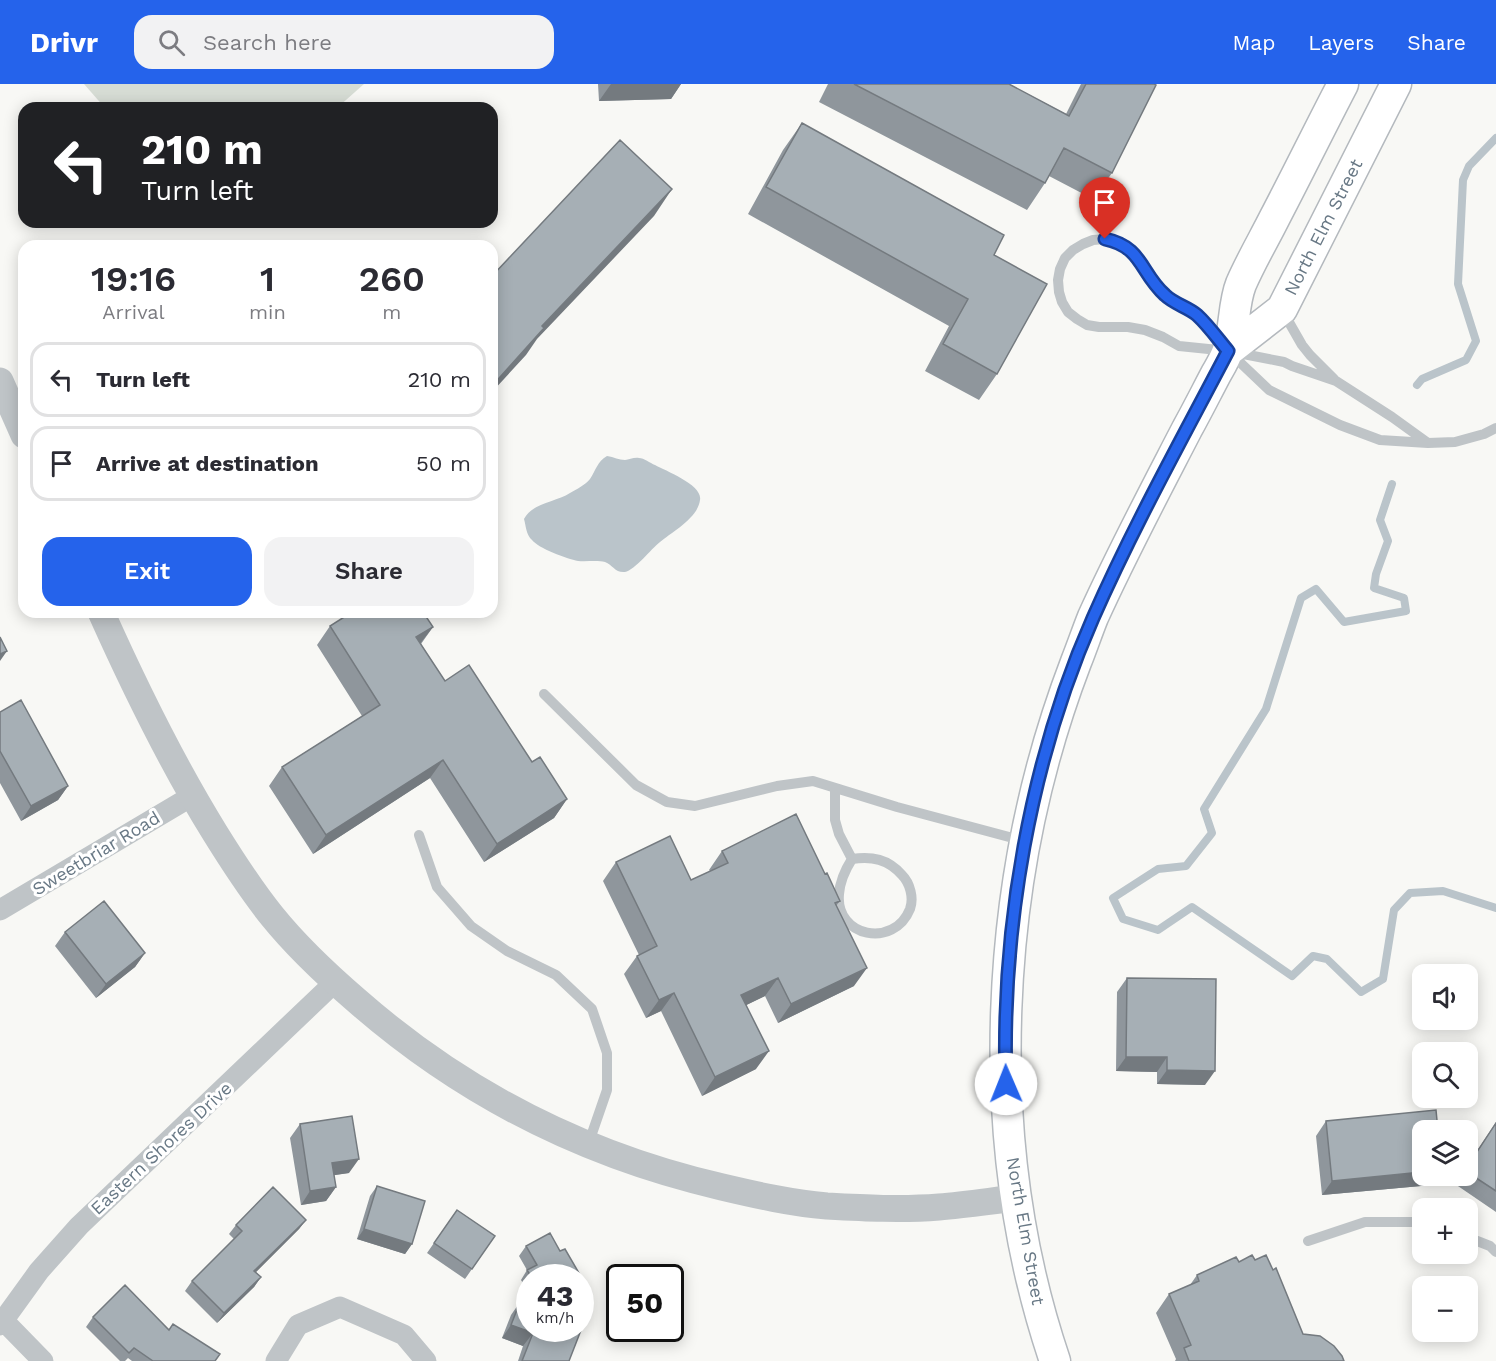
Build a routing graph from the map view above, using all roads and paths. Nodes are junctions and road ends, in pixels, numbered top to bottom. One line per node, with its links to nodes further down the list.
1 (1343, 84): 4 (main road, North Elm Street)
2 (1396, 84): 3 (main road, North Elm Street)
3 (1282, 309): 4 (main road, North Elm Street); 5 (lane)
4 (1228, 351): 4 (lane); 5 (lane); 9 (lane); 15 (main road, North Elm Street)
5 (1336, 381): 9 (lane)
6 (1, 385): 7 (street)
7 (18, 422)
8 (1496, 428): 9 (lane)
9 (1428, 443)
10 (104, 618): 13 (street)
11 (544, 694): 12 (lane)
12 (834, 788): 15 (lane); 16 (lane)
13 (192, 796): 17 (street, Sweetbriar Road); 18 (street)
14 (419, 835): 19 (lane)
15 (1025, 842): 20 (main road, North Elm Street)
16 (852, 859): 16 (lane)
17 (0, 910)
18 (335, 982): 19 (street); 25 (street, Eastern Shores Drive)
19 (588, 1146): 20 (street)
20 (1016, 1198): 29 (main road, North Elm Street)
21 (1412, 1222): 22 (lane)
22 (1308, 1241)
23 (1478, 1241): 24 (lane)
24 (1496, 1252)
25 (2, 1323): 26 (street)
26 (43, 1361)
27 (276, 1361): 28 (street)
28 (426, 1361)
29 (1055, 1361)

